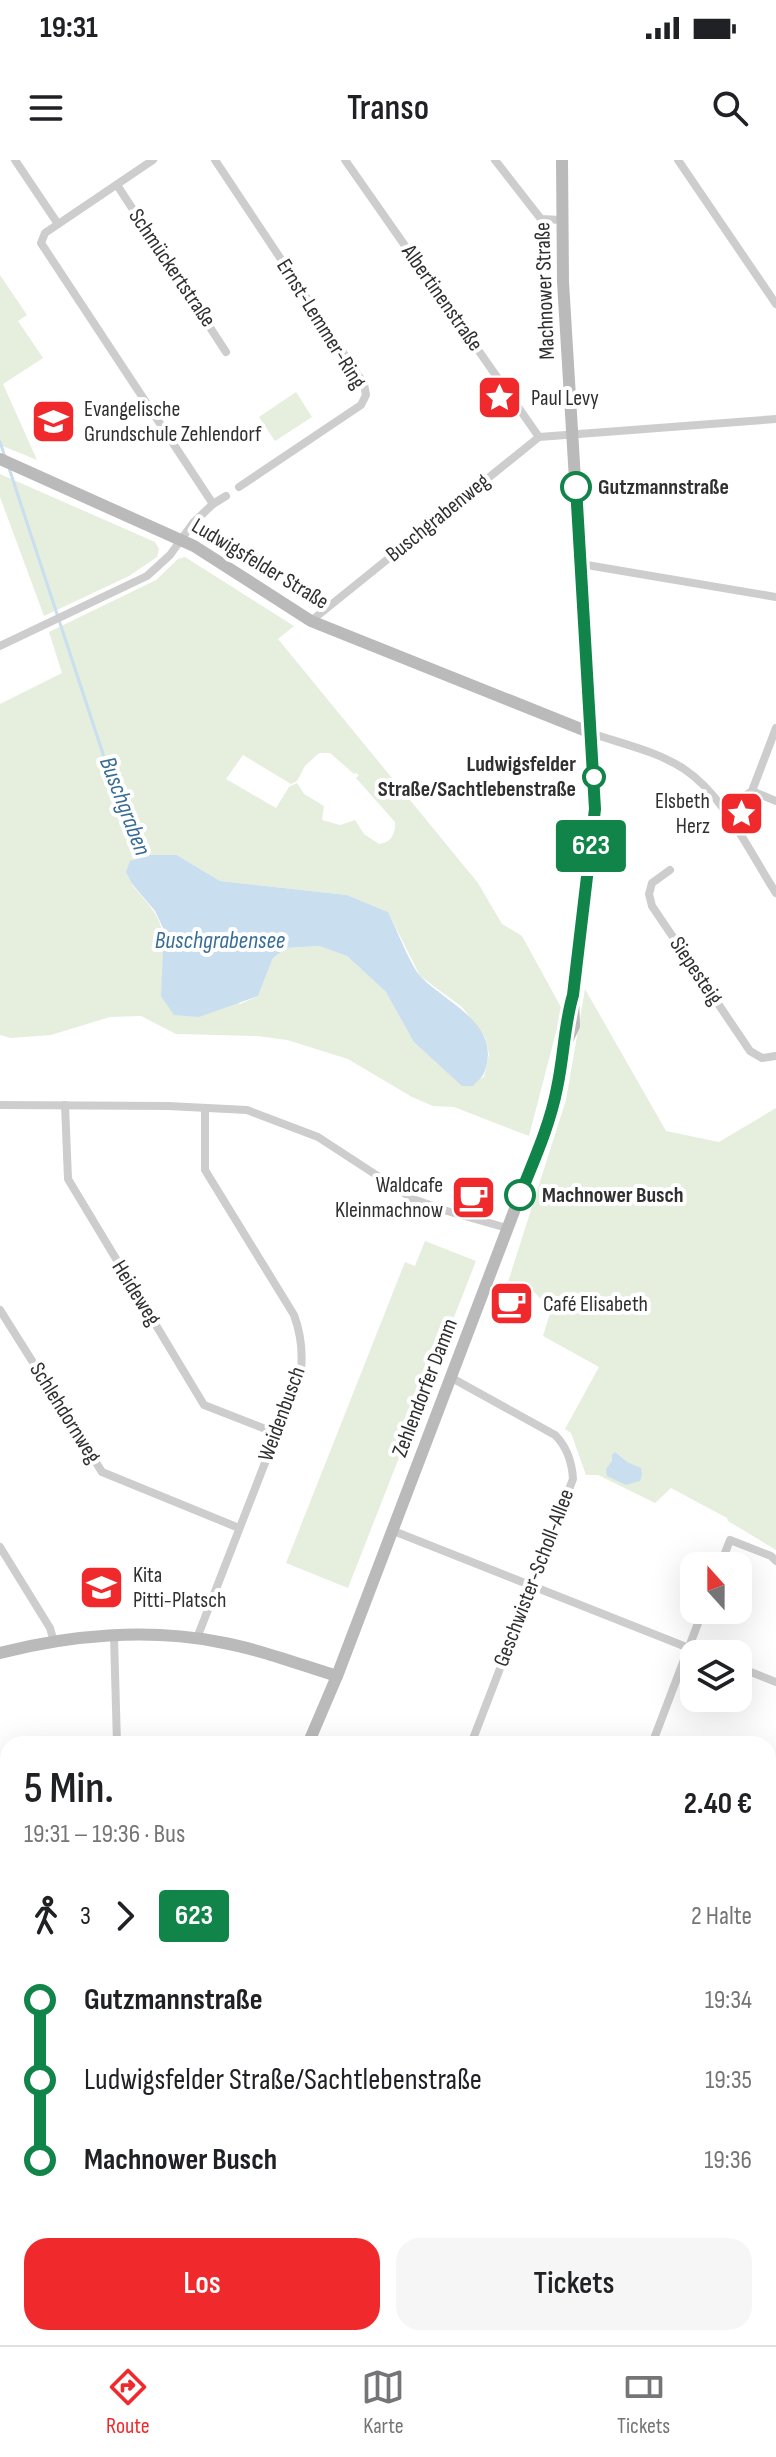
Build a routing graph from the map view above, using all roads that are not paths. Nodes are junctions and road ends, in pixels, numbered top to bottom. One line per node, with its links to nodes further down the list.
1 (15, 160): 10 (street)
2 (153, 160): 8 (street)
3 (215, 160): 17 (street, Ernst-Lemmer-Ring)
4 (345, 160): 15 (street, Albertinenstraße)
5 (495, 160): 9 (street)
6 (562, 160): 9 (main road, Machnower Straße)
7 (678, 160): 11 (street)
8 (117, 185): 10 (street); 12 (street, Schmückertstraße)
9 (562, 220): 14 (main road, Machnower Straße)
10 (58, 224): 19 (street)
11 (776, 304)
12 (226, 352)
13 (776, 419): 14 (street)
14 (573, 435): 15 (street); 21 (main road, Machnower Straße)
15 (539, 437): 23 (street, Buschgrabenweg)
16 (0, 459): 20 (main road, Ludwigsfelder Straße)
17 (239, 487)
18 (226, 496): 19 (street)
19 (213, 504): 20 (street)
20 (181, 540): 23 (main road, Ludwigsfelder Straße); 24 (street)
21 (581, 564): 22 (street); 26 (main road, Machnower Straße)
22 (776, 597)
23 (311, 621): 26 (main road, Ludwigsfelder Straße)
24 (0, 646)
25 (776, 728): 27 (street)
26 (591, 733): 29 (street); 32 (main road, Machnower Straße)
27 (752, 791): 28 (street); 29 (street)
28 (776, 801)
29 (724, 811): 31 (street)
30 (670, 870): 33 (street, Siepesteig)
31 (776, 893)
32 (570, 1022): 37 (main road, Zehlendorfer Damm)
33 (776, 1056)
34 (0, 1105): 35 (street)
35 (65, 1105): 36 (street); 40 (street, Heideweg)
36 (205, 1108): 37 (street); 40 (street, Weidenbusch)
37 (507, 1228): 39 (main road, Zehlendorfer Damm)
38 (0, 1310): 41 (street, Schlehdornweg)
39 (450, 1377): 42 (main road, Zehlendorfer Damm); 46 (street, Geschwister-Scholl-Allee)
40 (276, 1433): 41 (street, Weidenbusch)
41 (239, 1528): 48 (street, Weidenbusch)
42 (391, 1530): 46 (street); 54 (main road, Zehlendorfer Damm)
43 (0, 1547): 49 (street)
44 (725, 1552): 45 (street)
45 (776, 1561)
46 (531, 1586): 50 (street); 58 (street, Geschwister-Scholl-Allee)
47 (114, 1636): 48 (main road); 49 (main road); 56 (street)
48 (197, 1638): 54 (main road)
49 (54, 1642): 51 (main road)
50 (680, 1644)
51 (0, 1653)
52 (680, 1671): 59 (street)
53 (752, 1673): 55 (street)
54 (337, 1676): 57 (main road, Zehlendorfer Damm)
55 (776, 1682)
56 (117, 1736)
57 (311, 1736)
58 (474, 1736)
59 (655, 1736)

